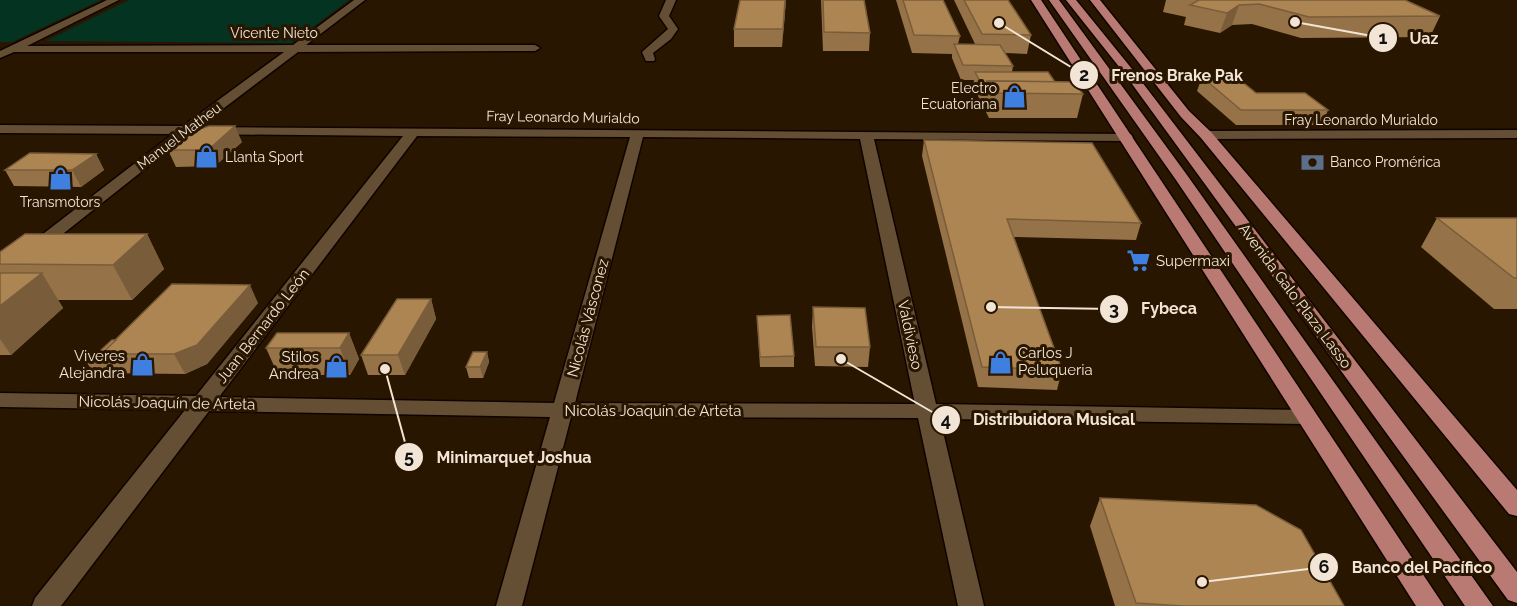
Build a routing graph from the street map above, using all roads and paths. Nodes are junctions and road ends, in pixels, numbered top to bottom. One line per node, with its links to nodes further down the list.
1 (114, 0): 8 (street)
2 (360, 0): 9 (street, Manuel Matheu)
3 (671, 0): 12 (street)
4 (1035, 0): 20 (main road)
5 (1054, 0): 33 (main road, Avenida Galo Plaza Lasso)
6 (1071, 0): 28 (main road, Avenida Galo Plaza Lasso)
7 (1095, 0): 19 (main road, Avenida Galo Plaza Lasso)
8 (14, 48): 9 (street, Vicente Nieto); 11 (street)
9 (296, 48): 10 (street, Vicente Nieto); 14 (street, Manuel Matheu)
10 (535, 48)
11 (0, 56)
12 (650, 59)
13 (0, 129): 14 (street, Fray Leonardo Murialdo)
14 (186, 130): 15 (street, Fray Leonardo Murialdo); 21 (street, Manuel Matheu)
15 (414, 131): 16 (street, Fray Leonardo Murialdo); 23 (street, Juan Bernardo León)
16 (638, 133): 18 (street, Fray Leonardo Murialdo); 24 (street, Nicolás Vásconez)
17 (1517, 134): 19 (street, Fray Leonardo Murialdo)
18 (866, 135): 20 (street, Fray Leonardo Murialdo); 25 (street, Valdivieso)
19 (1206, 135): 27 (main road, Avenida Galo Plaza Lasso)
20 (1126, 137): 26 (main road)
21 (0, 275)
22 (0, 400): 23 (street, Nicolás Joaquín de Arteta)
23 (202, 404): 24 (street, Nicolás Joaquín de Arteta); 29 (street, Juan Bernardo León)
24 (562, 410): 25 (street, Nicolás Joaquín de Arteta); 30 (street, Nicolás Vásconez)
25 (927, 411): 26 (street, Nicolás Joaquín de Arteta); 31 (street, Valdivieso)
26 (1306, 417): 32 (main road)
27 (1517, 507)
28 (1517, 592)
29 (45, 606)
30 (509, 606)
31 (971, 606)
32 (1431, 606)
33 (1480, 606)

